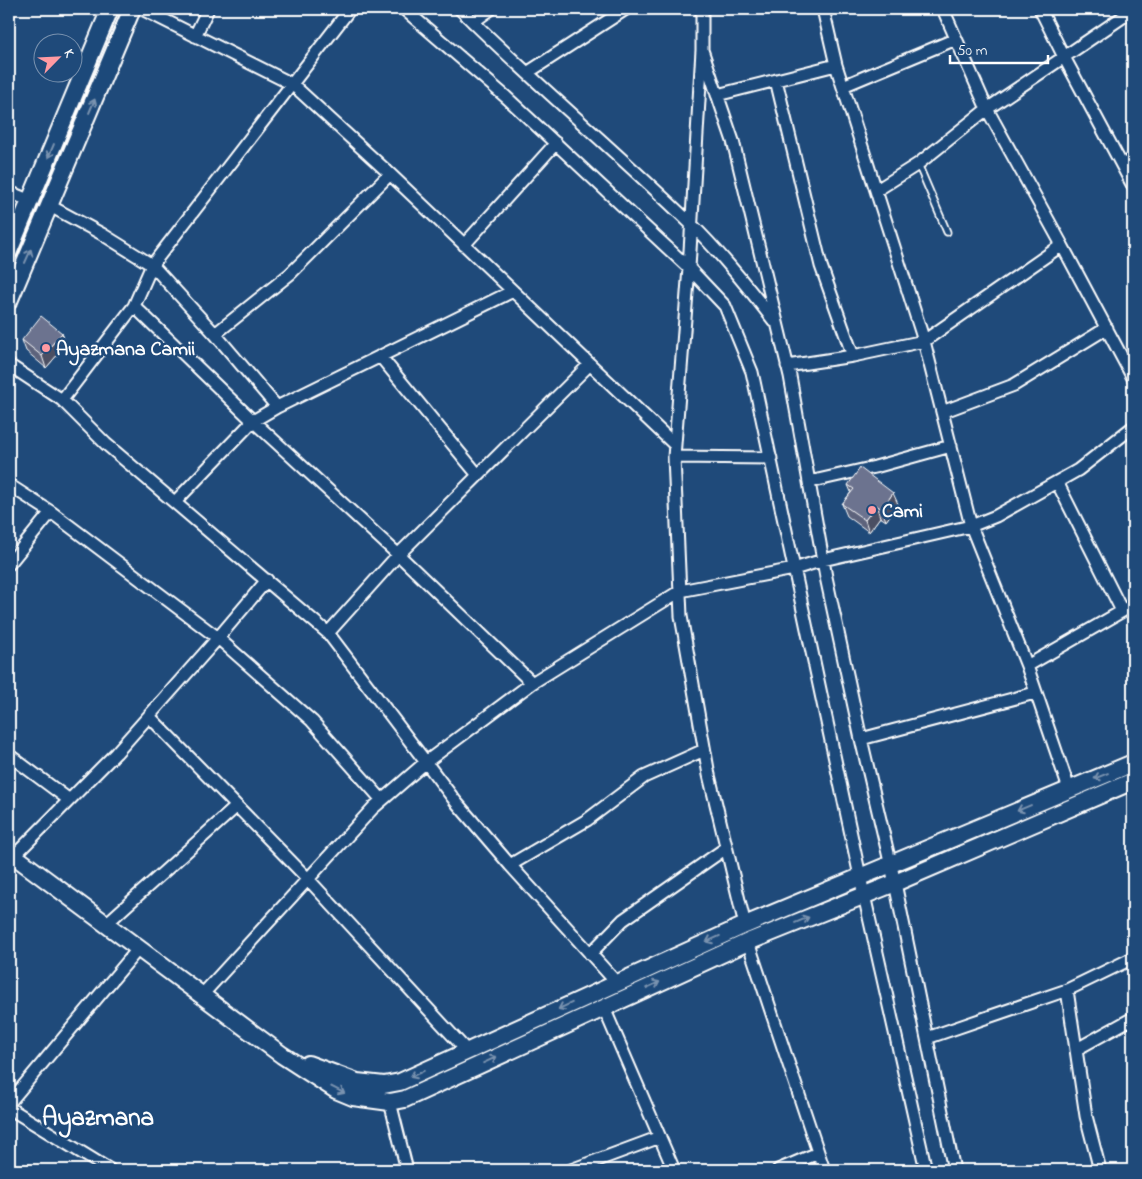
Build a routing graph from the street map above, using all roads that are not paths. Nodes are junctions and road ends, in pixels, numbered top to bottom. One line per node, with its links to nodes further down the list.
1 (110, 9): 35 (main road, one-way to 35)
2 (132, 9): 36 (main road, one-way to 2)
3 (142, 9): 16 (street)
4 (208, 9): 16 (street)
5 (350, 9): 23 (street)
6 (404, 9): 27 (street)
7 (460, 9): 15 (street)
8 (491, 9): 15 (street)
9 (626, 9): 21 (street)
10 (702, 9): 18 (street)
11 (823, 9): 20 (street)
12 (943, 9): 17 (street)
13 (1040, 9): 19 (street)
14 (1133, 10): 19 (street)
15 (474, 22): 21 (street)
16 (195, 36): 23 (street)
17 (956, 39): 24 (street); 26 (street)
18 (702, 50): 25 (street); 37 (street)
19 (1064, 58): 26 (street); 30 (street)
20 (836, 65): 22 (street); 24 (street)
21 (527, 73): 37 (street)
22 (776, 80): 25 (street); 52 (street)
23 (292, 84): 31 (street); 42 (street)
24 (843, 86): 33 (street)
25 (717, 95): 47 (street)
26 (987, 109): 29 (street); 40 (street)
27 (556, 143): 39 (street); 43 (street)
28 (1133, 158): 30 (street)
29 (918, 164): 33 (street); 38 (lane)
30 (1122, 166): 32 (street)
31 (390, 174): 39 (street); 49 (street)
32 (1133, 186)
33 (877, 190): 50 (street)
34 (9, 192): 35 (street)
35 (30, 201): 41 (main road)
36 (50, 206): 42 (street); 45 (main road, one-way to 36)
37 (690, 224): 43 (street); 47 (street)
38 (947, 232)
39 (464, 245): 44 (street)
40 (1062, 246): 48 (street); 50 (street)
41 (9, 251)
42 (152, 265): 46 (street); 49 (street)
43 (689, 268): 62 (street); 65 (street)
44 (513, 291): 51 (street); 54 (street)
45 (9, 301)
46 (134, 306): 57 (street); 60 (street)
47 (777, 324): 55 (street)
48 (1106, 328): 56 (street); 59 (street)
49 (215, 334): 58 (street)
50 (924, 341): 52 (street); 59 (street)
51 (380, 356): 58 (street); 66 (street)
52 (853, 356): 55 (street)
53 (9, 364): 57 (street)
54 (590, 364): 62 (street); 66 (street)
55 (787, 366): 67 (street)
56 (1133, 378)
57 (62, 400): 70 (street)
58 (276, 407): 60 (street)
59 (942, 412): 63 (street)
60 (253, 421): 70 (street); 73 (street)
61 (1133, 427): 68 (street)
62 (675, 445): 64 (street)
63 (951, 446): 67 (street); 72 (street)
64 (674, 457): 65 (street); 78 (street)
65 (771, 458): 76 (street)
66 (478, 475): 73 (street)
67 (809, 482): 74 (street)
68 (1057, 482): 72 (street); 80 (street)
69 (9, 485): 71 (street)
70 (174, 502): 77 (street)
71 (51, 512): 75 (street); 82 (street)
72 (971, 526): 74 (street); 83 (street)
73 (398, 555): 81 (street); 84 (street)
74 (823, 560): 76 (street); 87 (street)
75 (9, 564)
76 (794, 569): 78 (street); 101 (street)
77 (267, 580): 81 (street); 82 (street)
78 (680, 591): 84 (street); 88 (street)
79 (1133, 605): 80 (street)
80 (1122, 611): 83 (street)
81 (328, 633): 90 (street)
82 (218, 638): 86 (street); 95 (street)
83 (1027, 666): 85 (street)
84 (532, 683): 90 (street)
85 (1036, 693): 87 (street); 93 (street)
86 (149, 716): 94 (street); 96 (street)
87 (861, 739): 100 (street)
88 (704, 750): 97 (street); 99 (street)
89 (9, 755): 94 (street)
90 (426, 762): 95 (street); 99 (street)
91 (1133, 763): 93 (main road, one-way to 93)
92 (1133, 782): 103 (main road)
93 (1069, 789): 100 (main road, one-way to 100)
94 (68, 799): 98 (street)
95 (382, 800): 102 (street)
96 (237, 806): 102 (street); 105 (street)
97 (726, 848): 106 (street); 109 (street)
98 (11, 854): 105 (main road)
99 (510, 865): 109 (street)
100 (891, 865): 101 (main road); 103 (street)
101 (860, 876): 104 (street); 106 (main road)
102 (308, 878): 113 (street); 119 (street)
103 (895, 883): 104 (main road); 117 (street)
104 (864, 895): 107 (main road, one-way to 104); 132 (street)
105 (106, 924): 108 (main road)
106 (744, 925): 107 (main road); 111 (main road, one-way to 111)
107 (748, 942): 114 (main road, one-way to 107); 125 (street)
108 (139, 948): 113 (main road); 122 (street)
109 (590, 954): 111 (street)
110 (1133, 958): 112 (street)
111 (616, 982): 114 (main road); 119 (main road, one-way to 119)
112 (1067, 990): 117 (street); 118 (street)
113 (202, 995): 120 (main road)
114 (624, 999): 115 (main road)
115 (604, 1008): 121 (main road, one-way to 115); 124 (street)
116 (1133, 1018): 118 (street)
117 (927, 1038): 133 (street)
118 (1076, 1049): 134 (street)
119 (467, 1051): 120 (main road, one-way to 120)
120 (282, 1054): 121 (main road, one-way to 121)
121 (390, 1102): 127 (street)
122 (9, 1103)
123 (9, 1108): 126 (street)
124 (660, 1137): 128 (street); 129 (street)
125 (818, 1153): 130 (street); 131 (street)
126 (110, 1170)
127 (407, 1170)
128 (571, 1170)
129 (674, 1170)
130 (778, 1170)
131 (824, 1170)
132 (926, 1170)
133 (954, 1170)
134 (1100, 1170)

